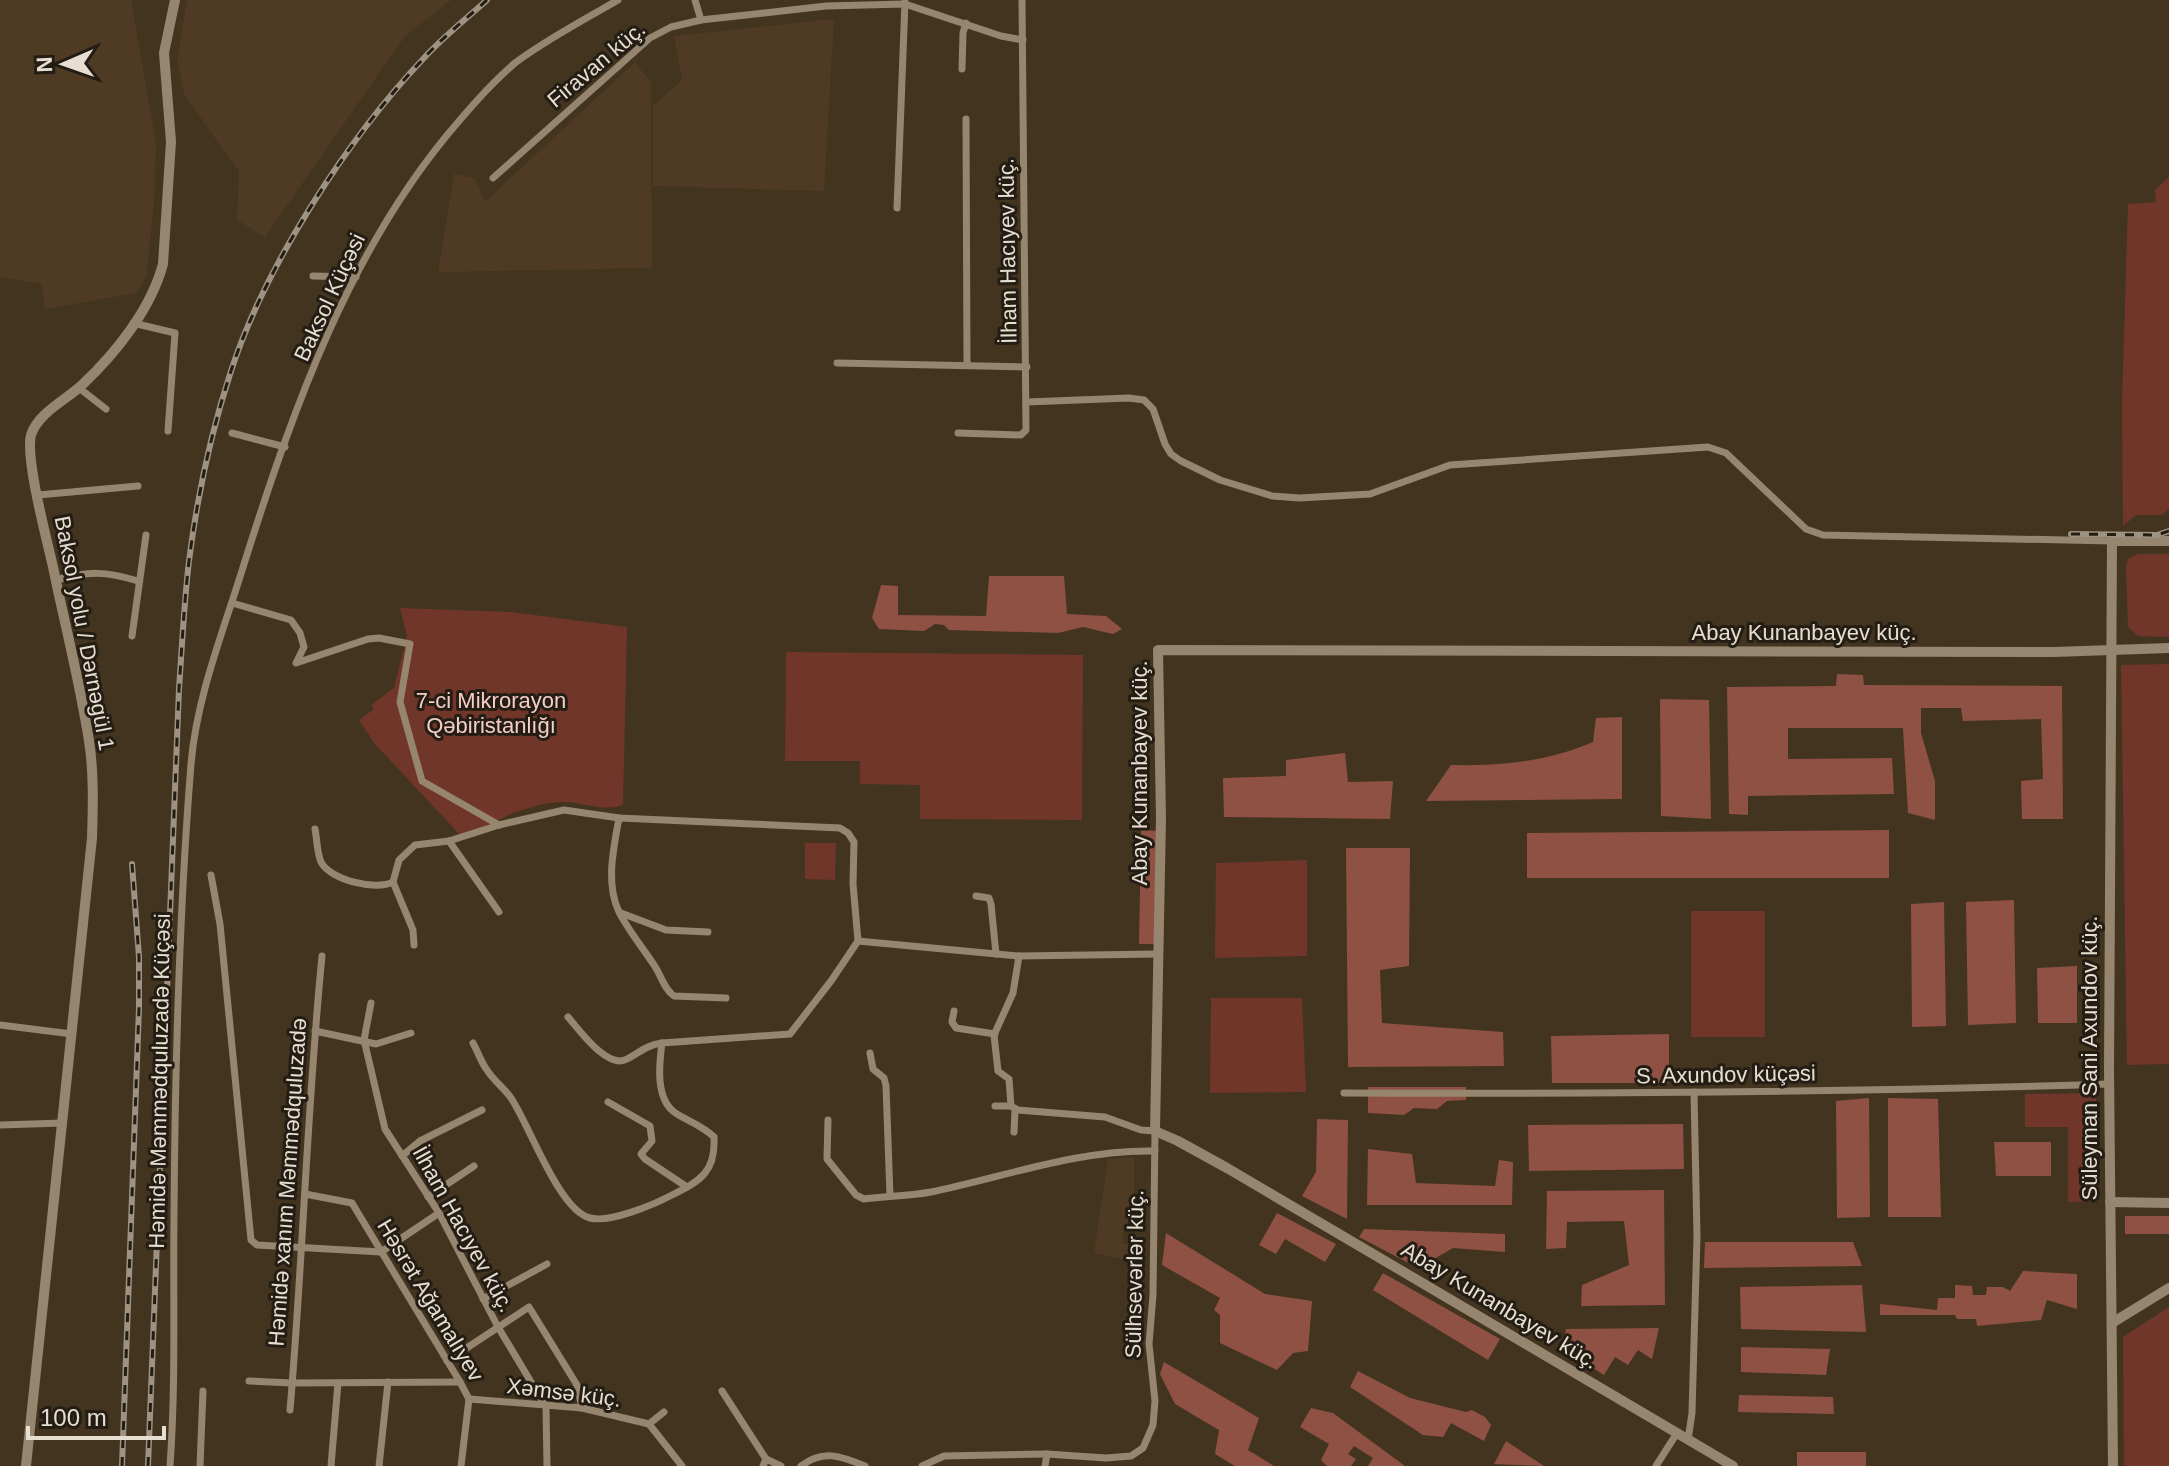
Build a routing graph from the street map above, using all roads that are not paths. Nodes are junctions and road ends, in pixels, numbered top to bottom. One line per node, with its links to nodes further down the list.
1 (175, 0): 17 (street, Baksol yolu / Dərnəgül 1)
2 (618, 0): 16 (street, Baksol Küçəsi)
3 (695, 0): 8 (street)
4 (1022, 0): 10 (street, İlham Hacıyev küç.)
5 (848, 2): 6 (street, Firavan küç.); 7 (street, Firavan küç.)
6 (905, 2): 9 (street, Firavan küç.); 14 (street)
7 (801, 4): 8 (street, Firavan küç.)
8 (701, 20): 13 (street, Firavan küç.)
9 (966, 23): 10 (street, Firavan küç.); 11 (street)
10 (1023, 40): 20 (street, İlham Hacıyev küç.)
11 (962, 69)
12 (966, 119): 19 (street)
13 (493, 178)
14 (897, 208)
15 (313, 276): 16 (street)
16 (356, 277): 27 (street, Baksol Küçəsi)
17 (133, 323): 21 (street, Baksol yolu / Dərnəgül 1); 24 (street)
18 (837, 363): 19 (street)
19 (967, 365): 20 (street)
20 (1027, 367): 22 (street, İlham Hacıyev küç.)
21 (79, 388): 23 (street); 29 (street, Baksol yolu / Dərnəgül 1)
22 (1027, 402): 26 (street, İlham Hacıyev küç.); 32 (street)
23 (106, 409)
24 (168, 431)
25 (232, 433): 27 (street)
26 (958, 433)
27 (285, 447): 35 (street, Baksol Küçəsi)
28 (138, 486): 29 (street)
29 (38, 495): 33 (street, Baksol yolu / Dərnəgül 1)
30 (146, 535): 34 (street)
31 (2168, 540): 32 (street)
32 (2112, 541): 38 (street, Süleyman Sani Axundov küç.)
33 (56, 580): 34 (street); 63 (street, Baksol yolu / Dərnəgül 1)
34 (138, 581): 36 (street)
35 (232, 603): 39 (street, Baksol Küçəsi); 41 (street)
36 (132, 636)
37 (2169, 648): 38 (street)
38 (2110, 651): 53 (street, Abay Kunanbayev küç.); 69 (street, Süleyman Sani Axundov küç.)
39 (203, 698): 117 (street, Həmidə Məmmədquluzadə Küçəsi)
40 (619, 818): 41 (street); 48 (street); 50 (street)
41 (499, 825): 43 (street)
42 (315, 829): 45 (street)
43 (449, 841): 45 (street); 47 (street)
44 (211, 875): 91 (street)
45 (393, 882): 51 (street)
46 (976, 896): 52 (street)
47 (499, 912)
48 (619, 912): 49 (street); 56 (street)
49 (708, 932)
50 (858, 941): 52 (street); 67 (street)
51 (414, 945)
52 (996, 954): 55 (street)
53 (1158, 954): 55 (street); 79 (street, Abay Kunanbayev küç.)
54 (322, 956): 61 (street, Həmidə xanım Məmmədquluzadə)
55 (1019, 956): 64 (street)
56 (726, 998)
57 (371, 1003): 65 (street, İlham Hacıyev küç.)
58 (954, 1011): 64 (street)
59 (568, 1017): 67 (street)
60 (0, 1025): 63 (street)
61 (315, 1031): 65 (street); 85 (street, Həmidə xanım Məmmədquluzadə)
62 (411, 1033): 65 (street)
63 (72, 1034): 77 (street, Baksol yolu / Dərnəgül 1)
64 (995, 1034): 74 (street)
65 (364, 1040): 82 (street, İlham Hacıyev küç.)
66 (473, 1043): 84 (street)
67 (662, 1043): 84 (street)
68 (870, 1053): 86 (street)
69 (2109, 1084): 70 (street, S. Axundov küçəsi); 88 (street, Süleyman Sani Axundov küç.)
70 (1694, 1092): 71 (street, S. Axundov küçəsi); 113 (street)
71 (1344, 1093)
72 (608, 1102): 84 (street)
73 (995, 1106): 74 (street)
74 (1013, 1108): 79 (street); 80 (street)
75 (482, 1110): 82 (street)
76 (828, 1120): 86 (street)
77 (63, 1123): 78 (street); 116 (street, Baksol yolu / Dərnəgül 1)
78 (0, 1125)
79 (1155, 1131): 81 (street, Sülhsevərlər küç.); 112 (street, Abay Kunanbayev küç.)
80 (1014, 1132)
81 (1155, 1151): 86 (street); 114 (street, Sülhsevərlər küç.)
82 (402, 1156): 87 (street, İlham Hacıyev küç.)
83 (474, 1166): 87 (street)
84 (687, 1187)
85 (305, 1194): 91 (street, Həmidə xanım Məmmədquluzadə); 92 (street, Həsrət Ağamalıyev)
86 (890, 1196)
87 (428, 1197): 90 (street, İlham Hacıyev küç.)
88 (2110, 1202): 89 (street); 96 (street, Süleyman Sani Axundov küç.)
89 (2169, 1203)
90 (439, 1213): 92 (street); 95 (street, İlham Hacıyev küç.)
91 (302, 1249): 92 (street); 102 (street, Həmidə xanım Məmmədquluzadə)
92 (381, 1252): 98 (street, Həsrət Ağamalıyev)
93 (547, 1264): 95 (street)
94 (2169, 1288): 96 (street)
95 (483, 1299): 97 (street, İlham Hacıyev küç.)
96 (2112, 1323): 131 (street, Süleyman Sani Axundov küç.)
97 (498, 1327): 98 (street); 107 (street, İlham Hacıyev küç.); 108 (street)
98 (447, 1361): 101 (street, Həsrət Ağamalıyev)
99 (249, 1381): 102 (street)
100 (388, 1382): 101 (street); 103 (street); 120 (street)
101 (460, 1382): 106 (street, Həsrət Ağamalıyev)
102 (292, 1383): 103 (street); 109 (street, Həmidə xanım Məmmədquluzadə)
103 (338, 1383): 119 (street)
104 (203, 1391): 118 (street)
105 (722, 1391): 115 (street)
106 (469, 1399): 107 (street, Xəmsə küç.); 121 (street, Həsrət Ağamalıyev)
107 (546, 1407): 108 (street, Xəmsə küç.); 122 (street, İlham Hacıyev küç.)
108 (582, 1408): 111 (street, Xəmsə küç.)
109 (290, 1410)
110 (664, 1412): 111 (street)
111 (649, 1424): 123 (street, Xəmsə küç.)
112 (1677, 1433): 113 (street, Abay Kunanbayev küç.); 129 (street)
113 (1688, 1440): 130 (street, Abay Kunanbayev küç.)
114 (1047, 1454): 127 (street); 128 (street)
115 (764, 1463): 124 (street)
116 (26, 1466)
117 (170, 1466)
118 (200, 1466)
119 (331, 1466)
120 (379, 1466)
121 (461, 1466)
122 (547, 1466)
123 (682, 1466)
124 (781, 1466)
125 (801, 1466): 126 (street)
126 (865, 1466)
127 (922, 1466)
128 (1045, 1466)
129 (1656, 1466)
130 (1733, 1466)
131 (2113, 1466)

